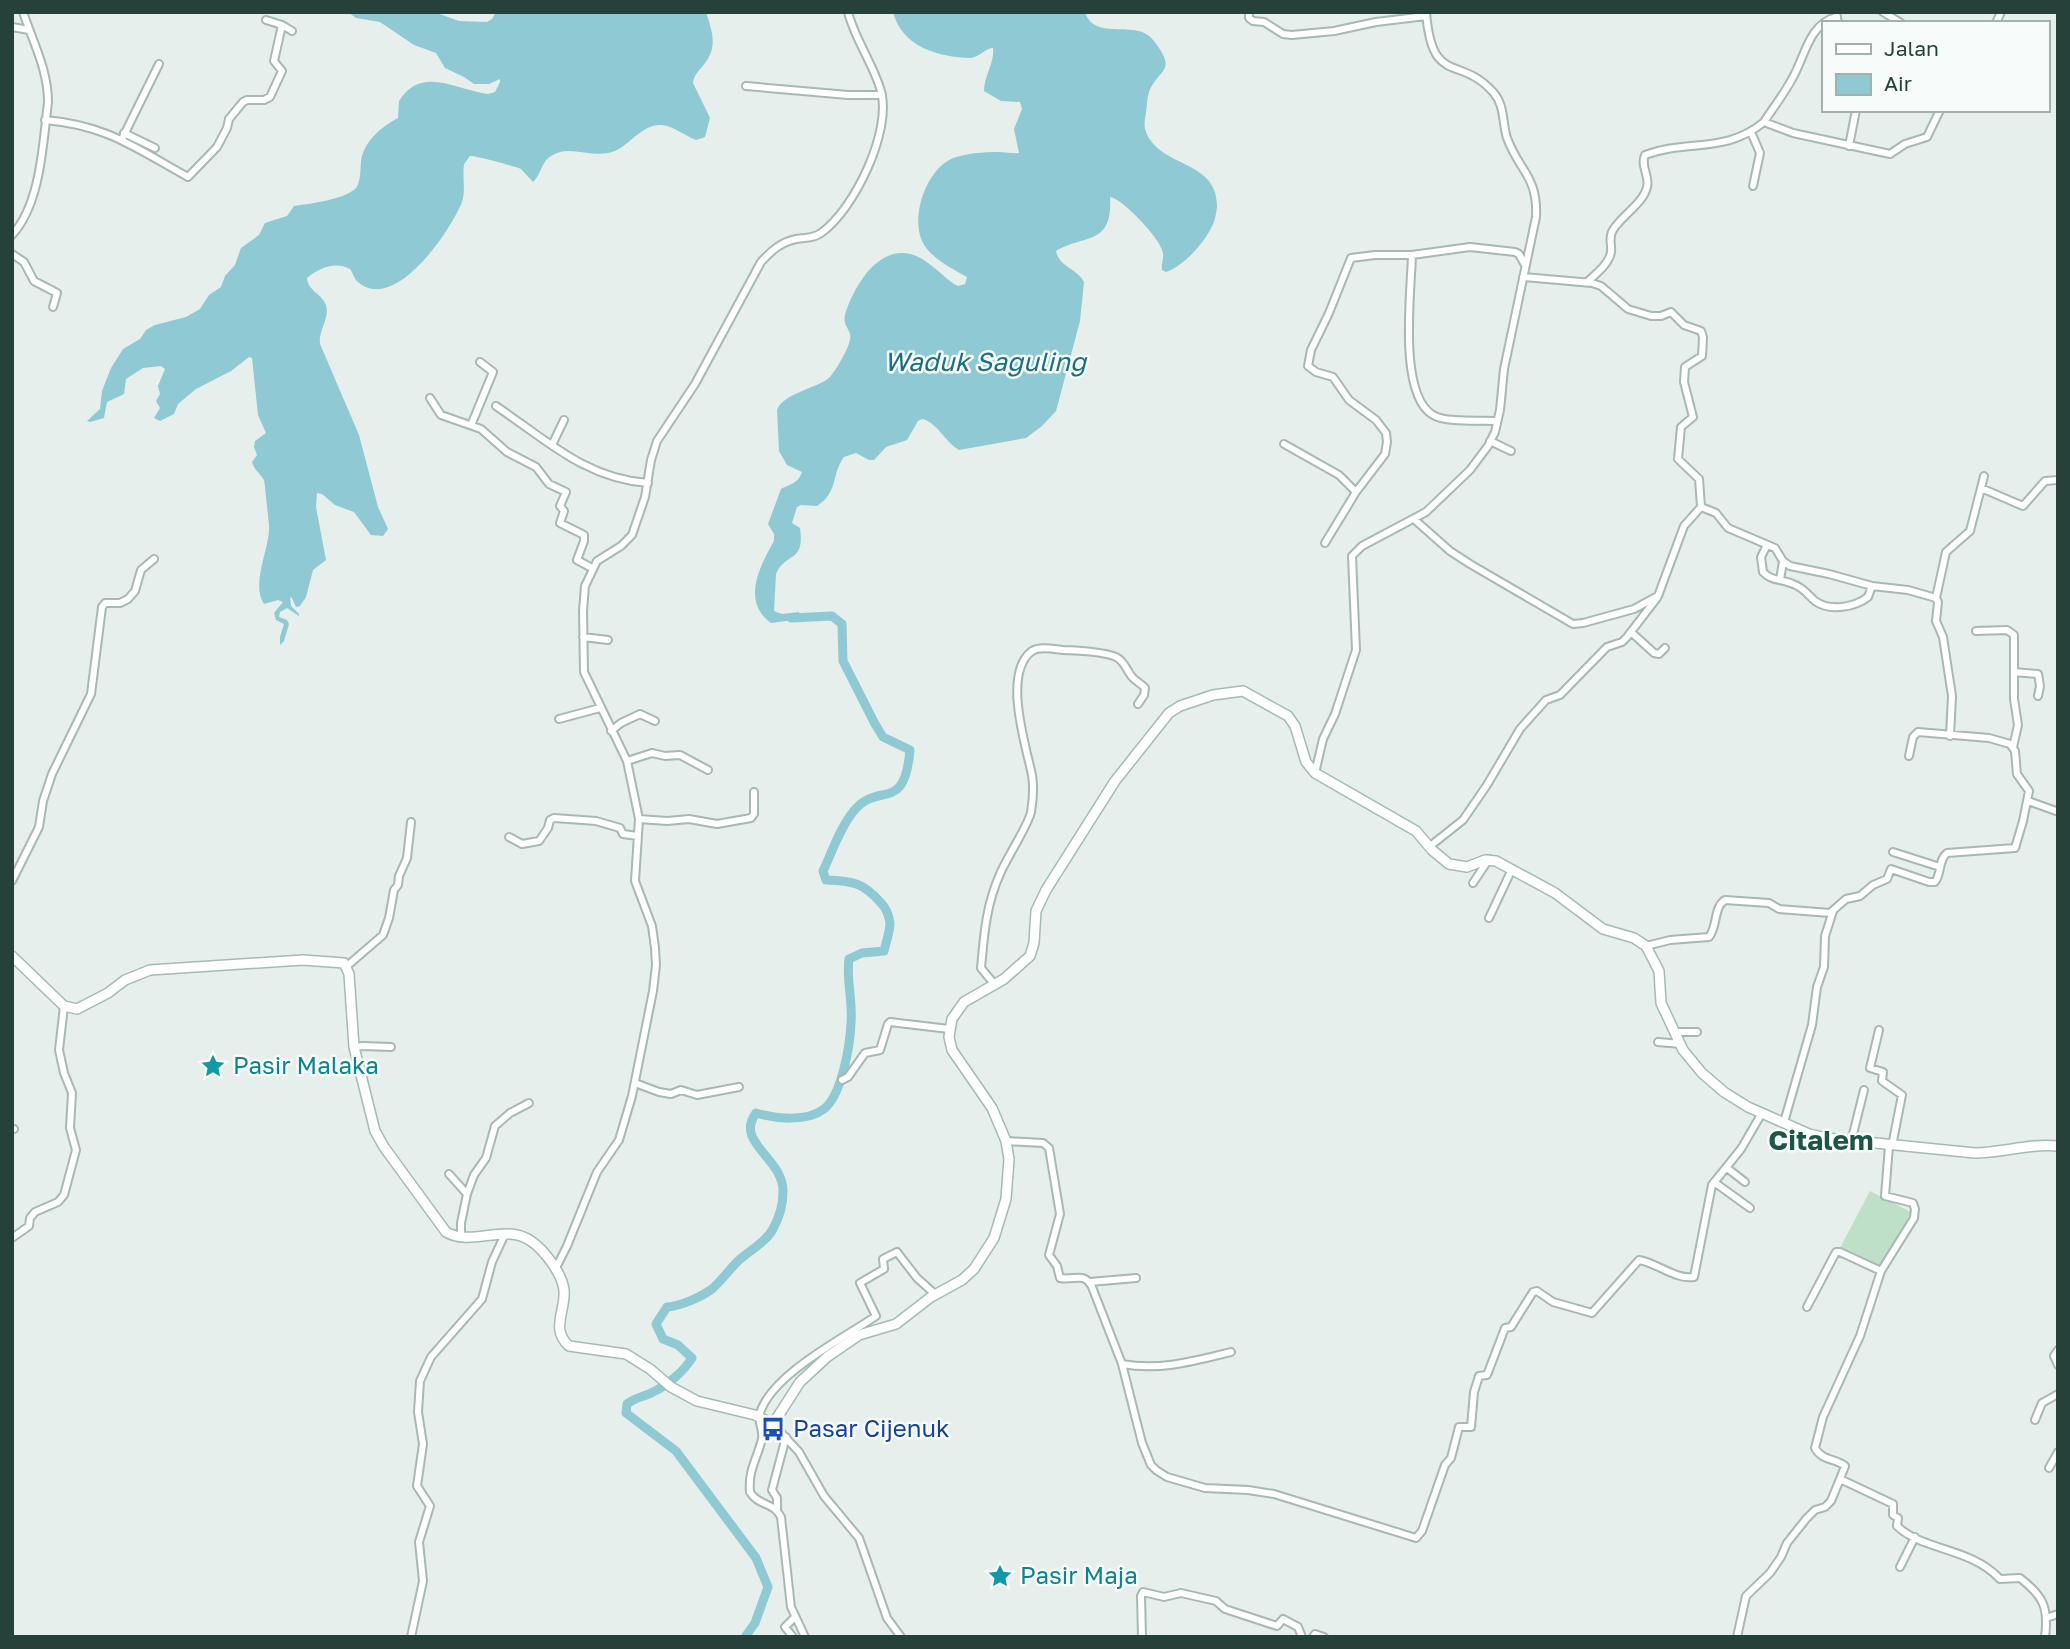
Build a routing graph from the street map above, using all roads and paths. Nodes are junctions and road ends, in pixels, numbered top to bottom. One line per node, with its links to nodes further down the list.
1 (23, 12): 9 (street)
2 (848, 12): 13 (street)
3 (1249, 12): 4 (street)
4 (1426, 14): 26 (street)
5 (266, 20): 7 (street)
6 (1822, 24): 17 (street)
7 (282, 25): 10 (street); 21 (street)
8 (12, 27): 9 (street)
9 (29, 30): 16 (street)
10 (292, 31)
11 (159, 64): 19 (street)
12 (746, 86): 13 (street)
13 (882, 95): 42 (street)
14 (1856, 112): 20 (street)
15 (1939, 112): 20 (street)
16 (46, 120): 19 (street); 23 (street)
17 (1764, 122): 18 (street); 20 (street)
18 (1751, 132): 22 (street); 28 (street)
19 (123, 136): 21 (street); 21 (street)
20 (1849, 146)
21 (150, 156)
22 (1753, 186)
23 (12, 235)
24 (12, 254): 29 (street)
25 (1412, 255): 26 (street); 34 (street); 44 (street)
26 (1525, 265): 27 (street)
27 (1523, 277): 28 (street); 34 (street)
28 (1587, 282): 45 (street)
29 (53, 307)
30 (480, 362): 35 (street)
31 (430, 398): 35 (street)
32 (496, 406): 38 (street)
33 (564, 420): 38 (street)
34 (1497, 421): 36 (street)
35 (472, 424): 51 (street)
36 (1490, 441): 39 (street); 46 (street)
37 (1284, 444): 44 (street)
38 (551, 445): 42 (street)
39 (1511, 451)
40 (1984, 476): 43 (street)
41 (2058, 481): 43 (street)
42 (648, 483): 51 (street)
43 (1981, 488): 55 (street)
44 (1356, 492): 47 (street)
45 (1701, 508): 48 (street); 54 (street)
46 (1415, 520): 54 (street); 73 (street)
47 (1325, 544)
48 (1767, 545): 50 (street); 52 (street)
49 (154, 559): 86 (street)
50 (1783, 561): 52 (street); 53 (street)
51 (592, 568): 58 (street)
52 (1780, 580): 53 (street)
53 (1872, 586): 55 (street)
54 (1658, 596): 57 (street)
55 (1936, 598): 68 (street)
56 (1976, 631): 61 (street)
57 (1631, 632): 60 (street); 81 (street)
58 (583, 637): 59 (street); 64 (street)
59 (608, 640)
60 (1665, 648)
61 (2014, 672): 62 (street); 69 (street)
62 (2038, 696)
63 (1138, 704): 93 (street)
64 (600, 708): 65 (street); 67 (street)
65 (559, 719)
66 (655, 721): 67 (street)
67 (611, 731): 71 (street)
68 (1950, 736): 69 (street); 70 (street)
69 (2013, 747): 75 (street)
70 (1909, 756)
71 (626, 761): 72 (street); 77 (street)
72 (708, 770)
73 (1315, 772): 81 (main road); 93 (main road)
74 (754, 792): 77 (street)
75 (2028, 801): 76 (street); 84 (street)
76 (2056, 811)
77 (639, 819): 79 (street)
78 (411, 822): 92 (street)
79 (638, 836): 80 (street); 104 (street)
80 (509, 837)
81 (1429, 846): 83 (main road)
82 (1893, 852): 84 (street)
83 (1489, 859): 85 (main road); 87 (street)
84 (1940, 867): 88 (street)
85 (1512, 869): 89 (street); 90 (main road)
86 (12, 881)
87 (1473, 883)
88 (1833, 911): 90 (street); 109 (street)
89 (1489, 918)
90 (1646, 946): 97 (main road)
91 (12, 956): 94 (main road)
92 (347, 966): 94 (main road); 101 (main road)
93 (995, 985): 95 (main road)
94 (64, 1006): 122 (street)
95 (949, 1029): 103 (street); 110 (main road)
96 (1879, 1030): 112 (street)
97 (1674, 1032): 98 (street); 100 (main road)
98 (1697, 1032)
99 (1658, 1042): 100 (street)
100 (1681, 1044): 108 (main road)
101 (354, 1047): 102 (street); 121 (main road)
102 (391, 1047)
103 (842, 1080)
104 (635, 1083): 105 (street); 123 (street)
105 (739, 1087)
106 (1864, 1090): 111 (street)
107 (528, 1103): 118 (street)
108 (1762, 1113): 109 (main road); 114 (street)
109 (1784, 1122): 111 (main road)
110 (1006, 1141): 126 (street); 127 (main road)
111 (1851, 1142): 112 (main road)
112 (1890, 1146): 113 (main road); 124 (street)
113 (2058, 1146)
114 (1727, 1168): 116 (street); 117 (street)
115 (449, 1174): 118 (street)
116 (1714, 1182): 119 (street); 131 (street)
117 (1745, 1182)
118 (467, 1194): 121 (street)
119 (1751, 1208)
120 (505, 1234): 121 (main road); 123 (main road); 148 (street)
121 (461, 1236)
122 (12, 1238)
123 (555, 1270): 134 (main road)
124 (1881, 1271): 128 (street); 140 (street)
125 (1136, 1278): 126 (street)
126 (1090, 1282): 131 (street)
127 (931, 1290): 134 (street); 136 (main road)
128 (1807, 1307)
129 (2058, 1350): 132 (street)
130 (1231, 1352): 131 (street)
131 (1122, 1364)
132 (2058, 1366)
133 (2058, 1394): 135 (street)
134 (758, 1416): 136 (main road); 141 (street)
135 (2035, 1420)
136 (773, 1424): 137 (street)
137 (786, 1437): 141 (street); 150 (street)
138 (2058, 1452): 139 (street)
139 (2049, 1468)
140 (1840, 1479): 142 (street); 155 (street)
141 (777, 1510): 145 (street)
142 (1915, 1537): 143 (street); 146 (street)
143 (1900, 1567)
144 (2058, 1614): 146 (street)
145 (795, 1617): 147 (street); 149 (street)
146 (2046, 1618): 156 (street)
147 (802, 1635)
148 (411, 1637)
149 (793, 1637)
150 (901, 1637)
151 (1142, 1637): 152 (street)
152 (1302, 1637)
153 (1313, 1637): 154 (street)
154 (1324, 1637)
155 (1737, 1637)
156 (2045, 1637)

